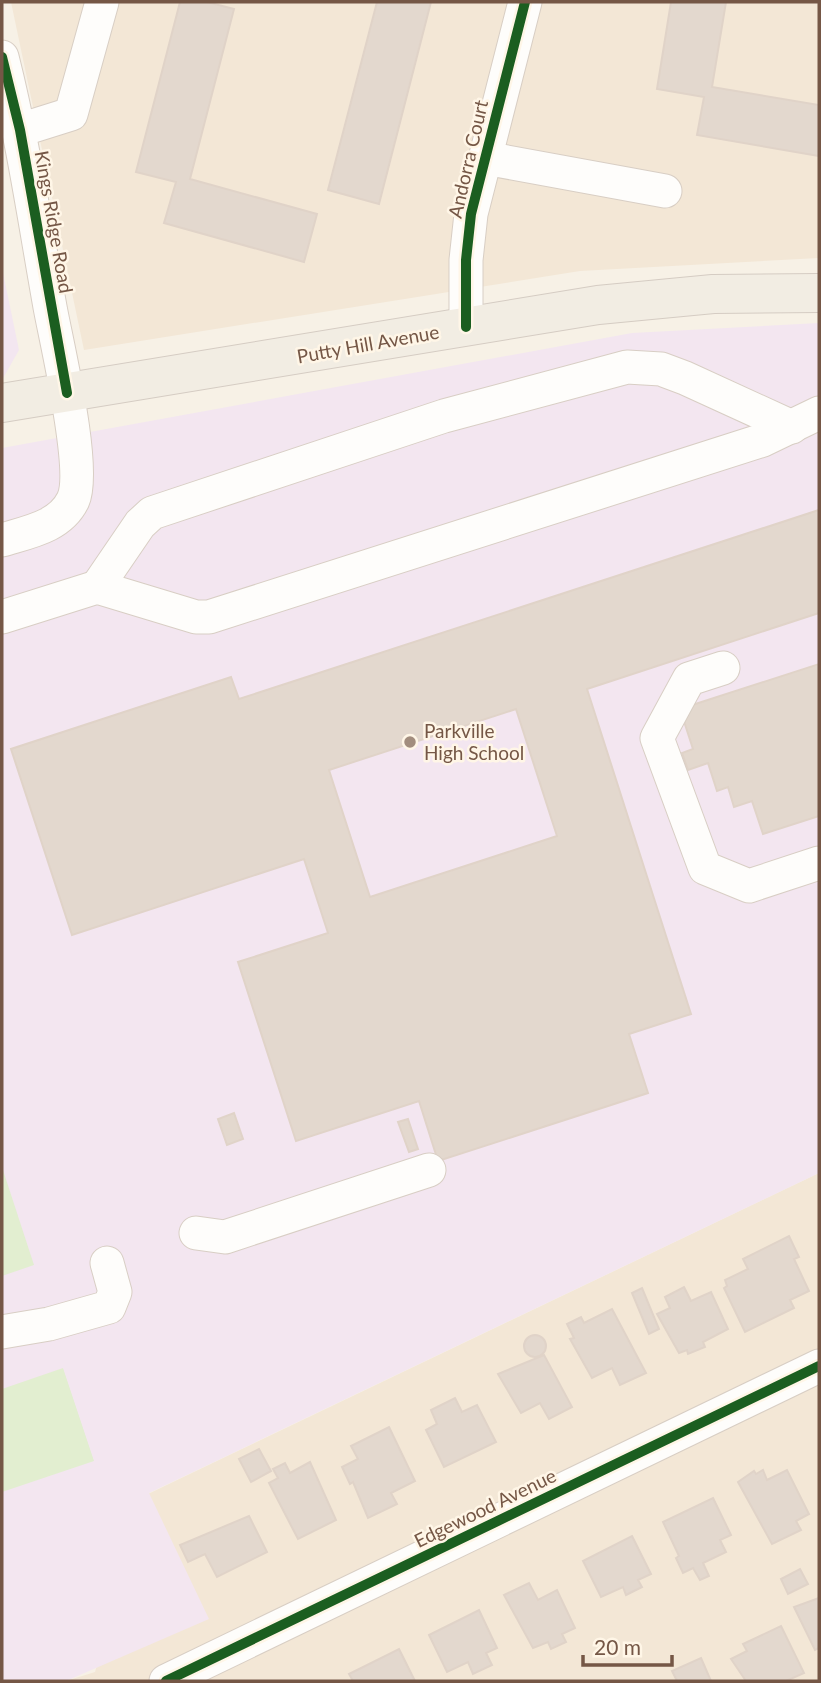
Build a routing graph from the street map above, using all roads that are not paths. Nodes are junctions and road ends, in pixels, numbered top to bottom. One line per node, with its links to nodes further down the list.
1 (102, 2): 4 (street)
2 (525, 2): 5 (street, Andorra Court)
3 (2, 57): 4 (street, Kings Ridge Road)
4 (20, 130): 9 (street, Kings Ridge Road)
5 (485, 158): 6 (street); 8 (street, Andorra Court)
6 (665, 191)
7 (819, 293): 8 (main road, Putty Hill Avenue)
8 (466, 327): 9 (main road, Putty Hill Avenue)
9 (67, 393): 10 (main road, Putty Hill Avenue); 12 (street, Kings Ridge Road)
10 (2, 403)
11 (805, 420): 13 (street); 13 (street)
12 (2, 540)
13 (97, 587): 14 (street)
14 (2, 617)
15 (723, 668): 16 (street)
16 (819, 863)
17 (429, 1170): 18 (street)
18 (196, 1233)
19 (107, 1263): 20 (street)
20 (2, 1332)
21 (819, 1366): 22 (street, Edgewood Avenue)
22 (166, 1681)

